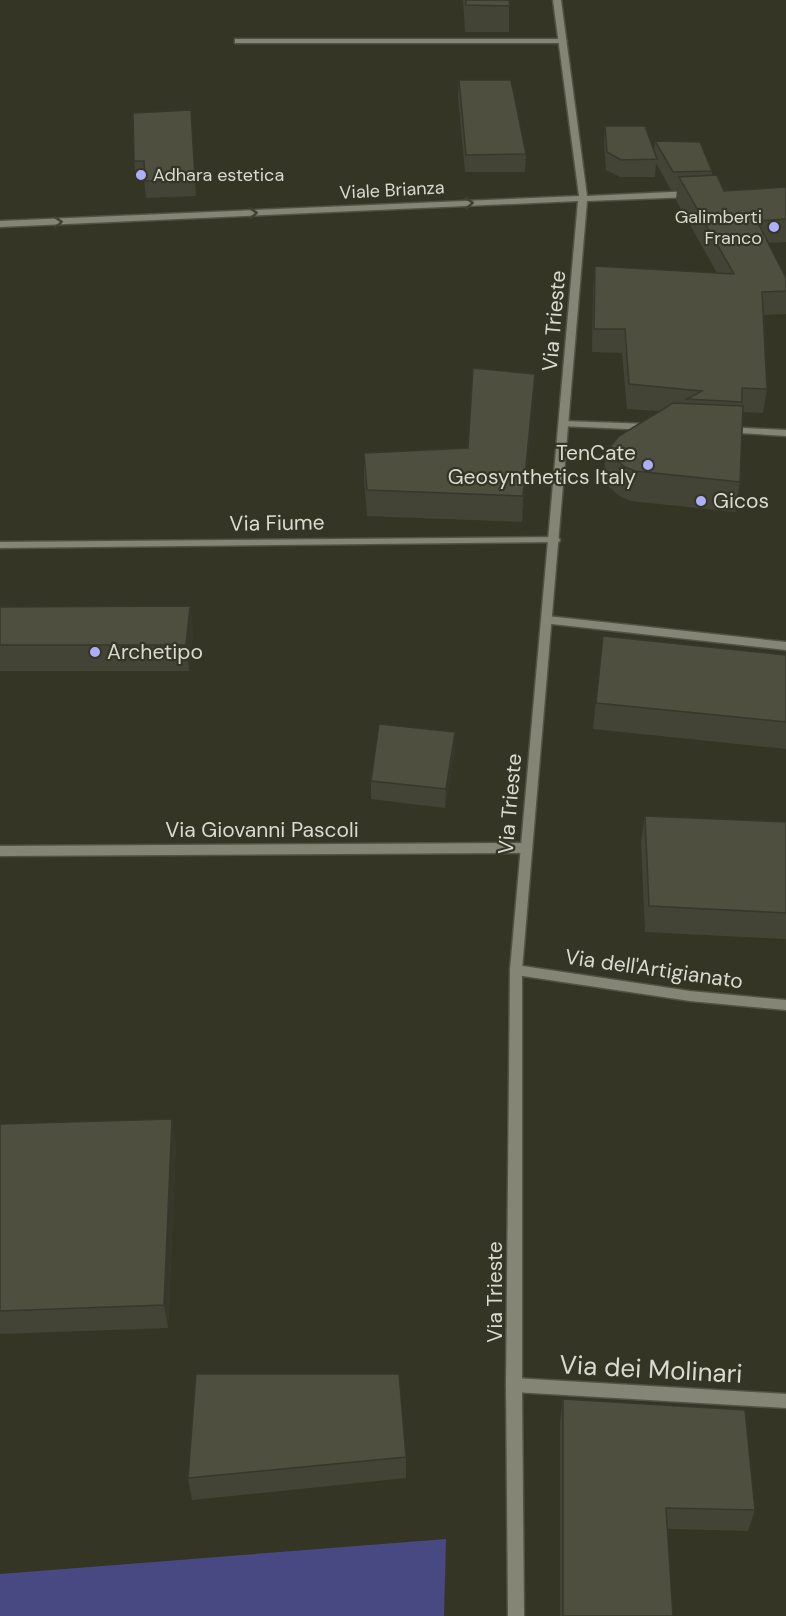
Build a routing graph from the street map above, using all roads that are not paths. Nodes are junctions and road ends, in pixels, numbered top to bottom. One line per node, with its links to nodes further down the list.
1 (557, 0): 3 (street, Via Trieste)
2 (238, 41): 3 (street)
3 (563, 41): 5 (street, Via Trieste)
4 (705, 193): 5 (street, Viale Brianza)
5 (583, 198): 6 (street, Viale Brianza, one-way to 5); 7 (street, Via Trieste)
6 (0, 224)
7 (564, 424): 8 (street); 11 (street, Via Trieste)
8 (658, 427)
9 (716, 430): 10 (street)
10 (786, 433)
11 (555, 540): 12 (street, Via Fiume); 13 (street, Via Trieste)
12 (0, 545)
13 (547, 620): 14 (street); 15 (street, Via Trieste)
14 (786, 646)
15 (525, 849): 16 (street, Via Giovanni Pascoli); 17 (street, Via Trieste)
16 (0, 851)
17 (516, 970): 18 (street, Via dell'Artigianato); 19 (street, Via Trieste)
18 (786, 1005)
19 (514, 1384): 20 (street, Via dei Molinari); 21 (street, Via Trieste)
20 (786, 1401)
21 (516, 1616)

